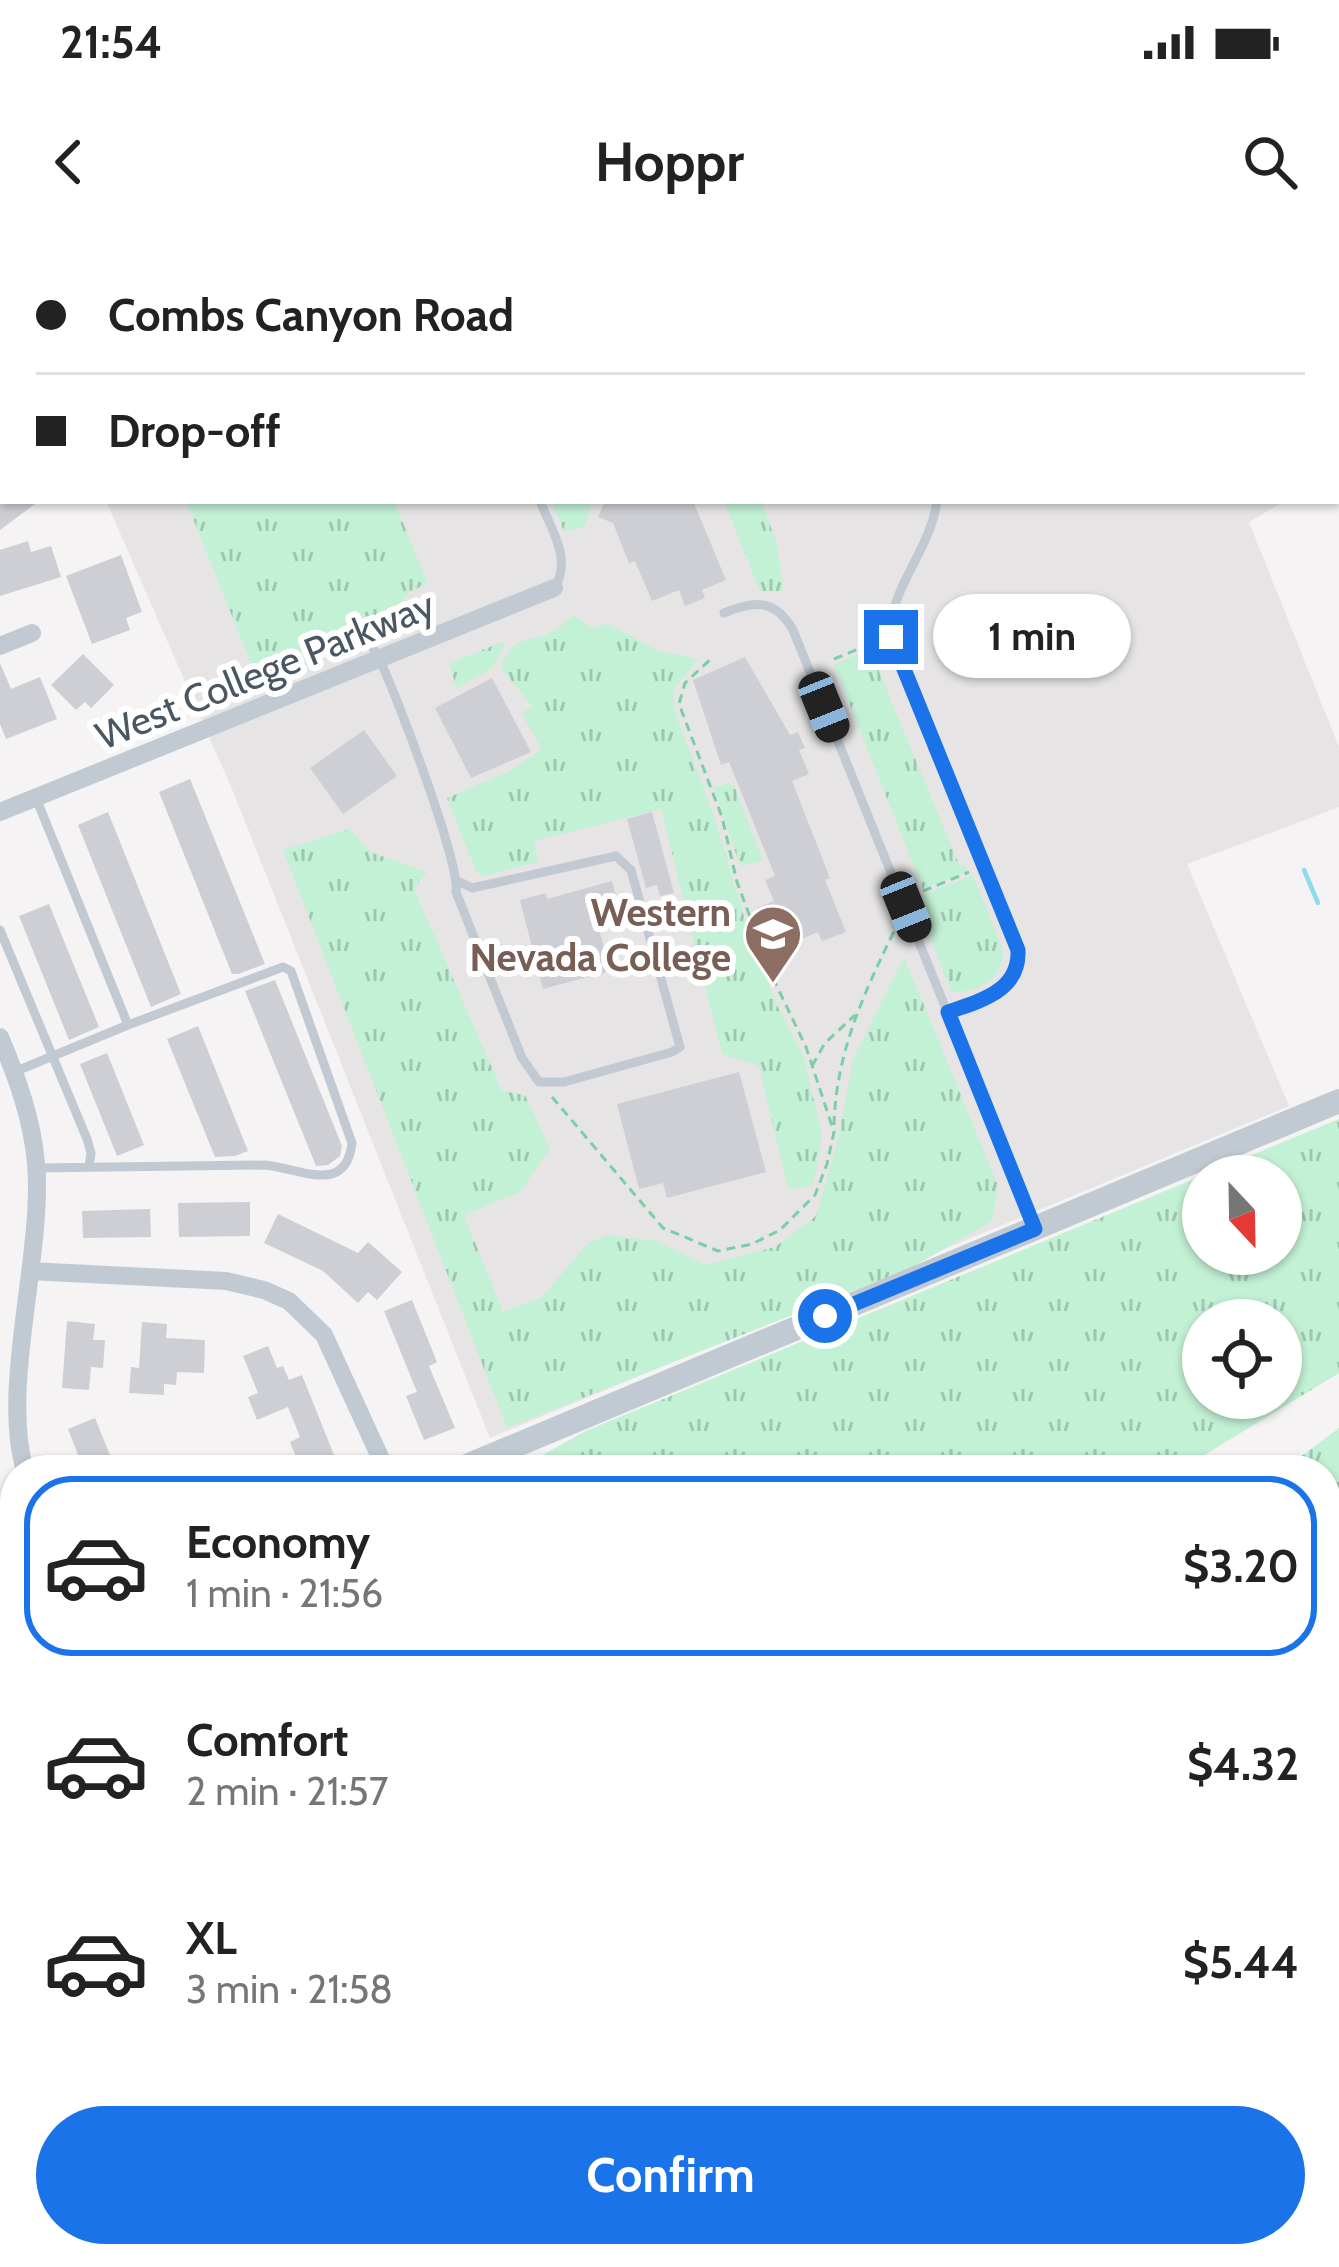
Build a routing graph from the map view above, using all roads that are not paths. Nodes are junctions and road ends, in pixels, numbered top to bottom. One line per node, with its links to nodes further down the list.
1 (541, 504): 3 (lane)
2 (936, 504): 13 (lane)
3 (554, 588): 8 (street, West College Parkway)
4 (724, 613): 13 (lane)
5 (361, 632): 8 (lane)
6 (32, 633): 7 (street)
7 (0, 646)
8 (380, 658): 9 (street, West College Parkway); 11 (lane)
9 (36, 798): 10 (street, West College Parkway); 14 (lane)
10 (0, 812)
11 (458, 881): 11 (lane)
12 (0, 930): 16 (lane)
13 (948, 1012): 21 (lane)
14 (128, 1025): 16 (lane); 19 (lane)
15 (0, 1037): 17 (street)
16 (54, 1055): 17 (lane); 19 (lane)
17 (14, 1072): 20 (street)
18 (1339, 1101): 21 (street)
19 (88, 1167): 20 (lane)
20 (37, 1168): 22 (street)
21 (1035, 1229): 25 (street)
22 (30, 1271): 23 (street); 24 (street)
23 (22, 1455)
24 (379, 1455)
25 (493, 1455)

